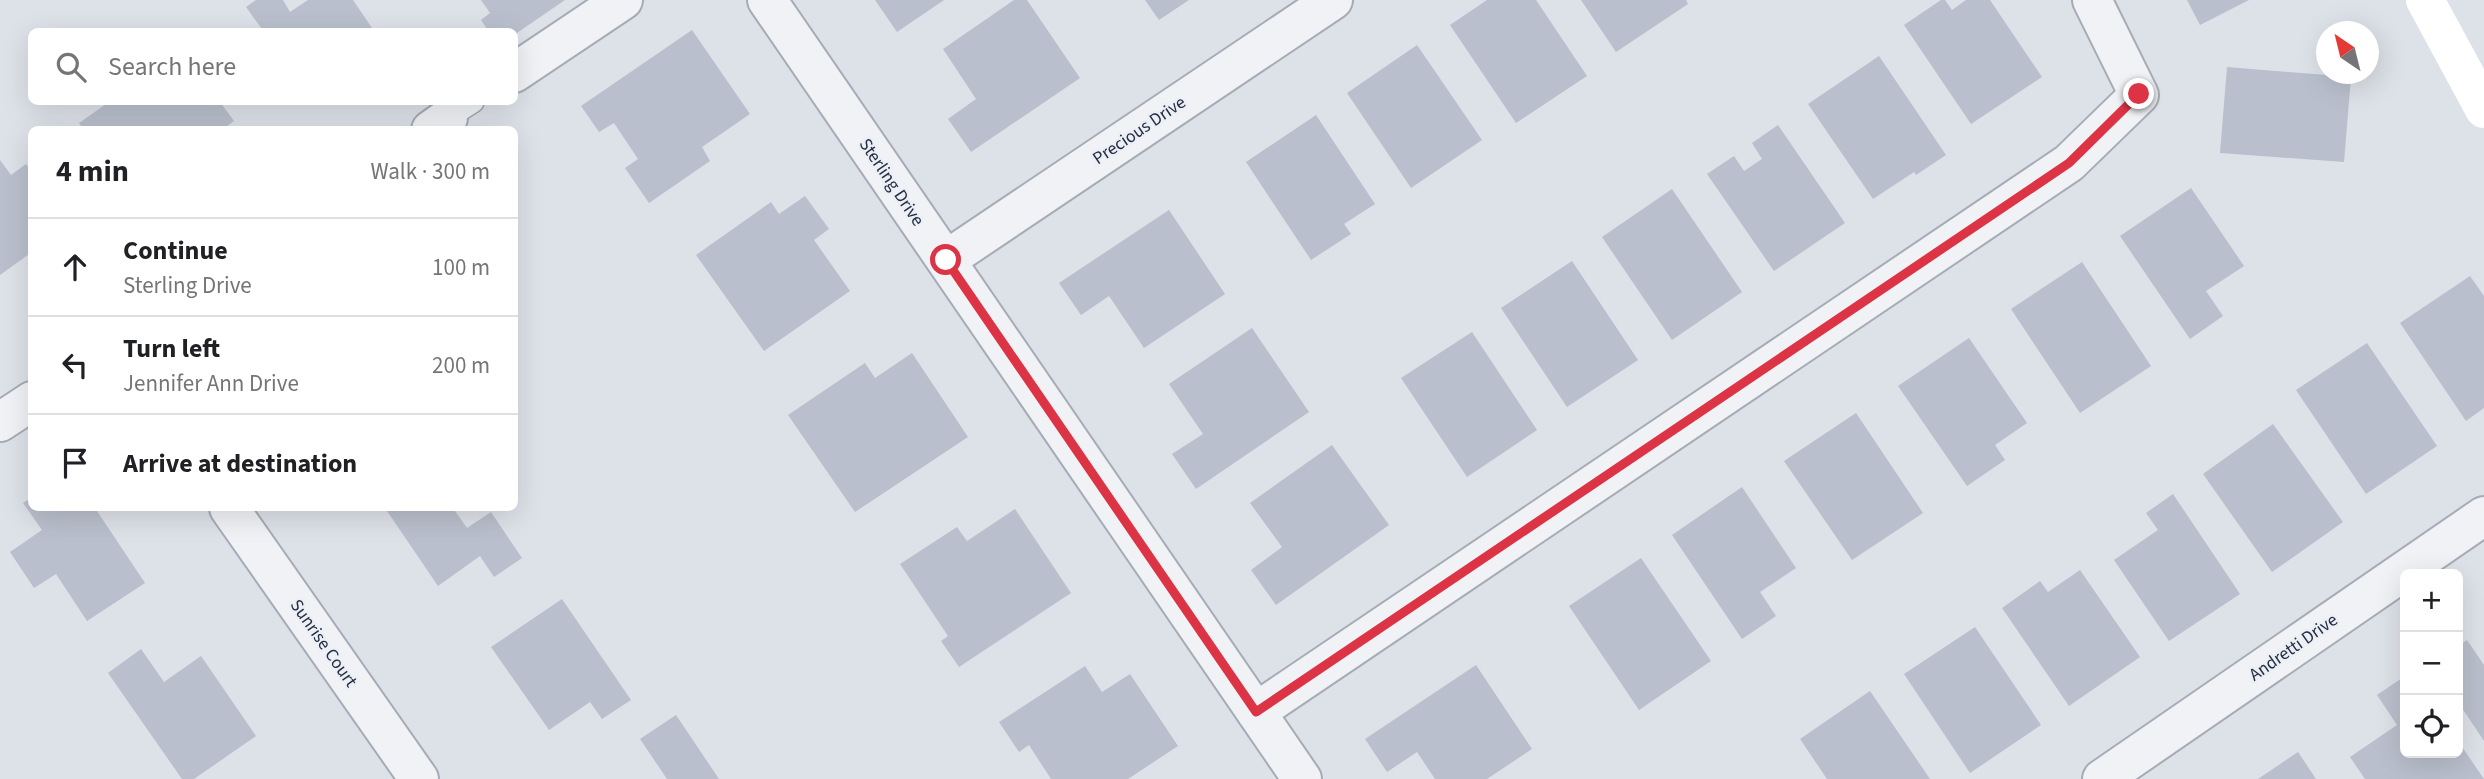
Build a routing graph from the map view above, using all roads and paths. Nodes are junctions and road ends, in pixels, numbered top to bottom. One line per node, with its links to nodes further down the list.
1 (623, 0): 6 (street)
2 (767, 0): 8 (street, Sterling Drive)
3 (1333, 0): 8 (street, Precious Drive)
4 (2092, 0): 13 (street)
5 (2425, 0): 7 (main road)
6 (518, 70)
7 (2484, 109)
8 (946, 260): 13 (street, Sterling Drive)
9 (28, 404): 10 (street)
10 (0, 422)
11 (231, 511): 14 (street, Sunrise Court)
12 (2484, 516): 16 (street, Andretti Drive)
13 (1256, 712): 15 (street, Sterling Drive)
14 (419, 779)
15 (1302, 779)
16 (2102, 779)

